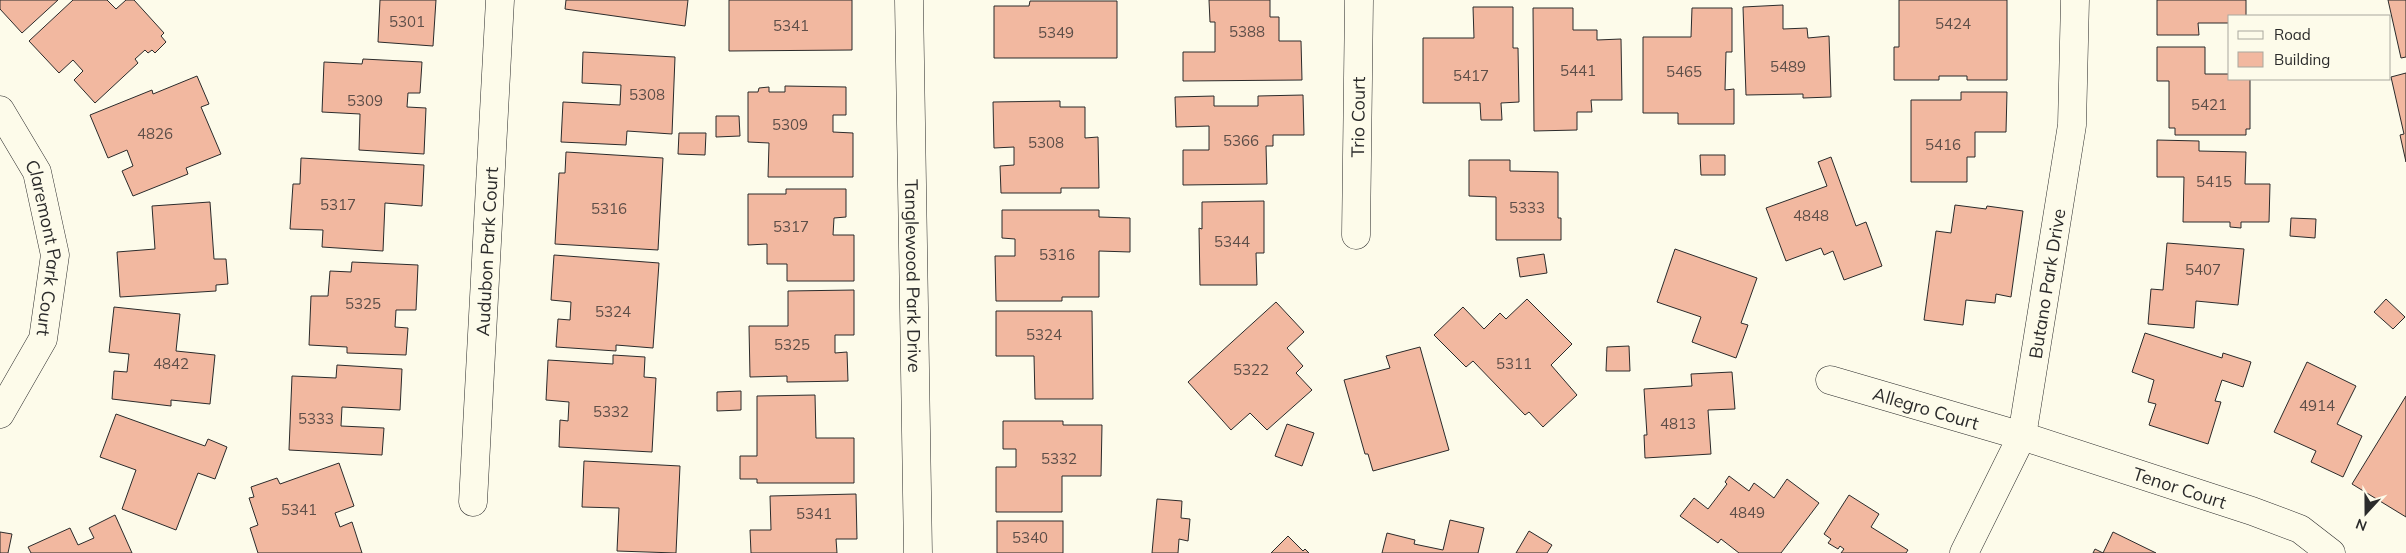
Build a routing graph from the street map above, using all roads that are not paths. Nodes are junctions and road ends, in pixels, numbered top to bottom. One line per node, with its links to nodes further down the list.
1 (500, 0): 10 (street, Audubon Park Court)
2 (909, 0): 11 (street, Tanglewood Park Drive)
3 (1359, 0): 6 (street, Trio Court)
4 (2075, 0): 9 (street, Butano Park Drive)
5 (0, 110): 8 (street, Claremont Park Court)
6 (1356, 235)
7 (1830, 380): 9 (street, Allegro Court)
8 (0, 414)
9 (2022, 436): 12 (street, Butano Park Drive); 13 (street, Tenor Court)
10 (473, 502)
11 (918, 553)
12 (1964, 553)
13 (2331, 553)

